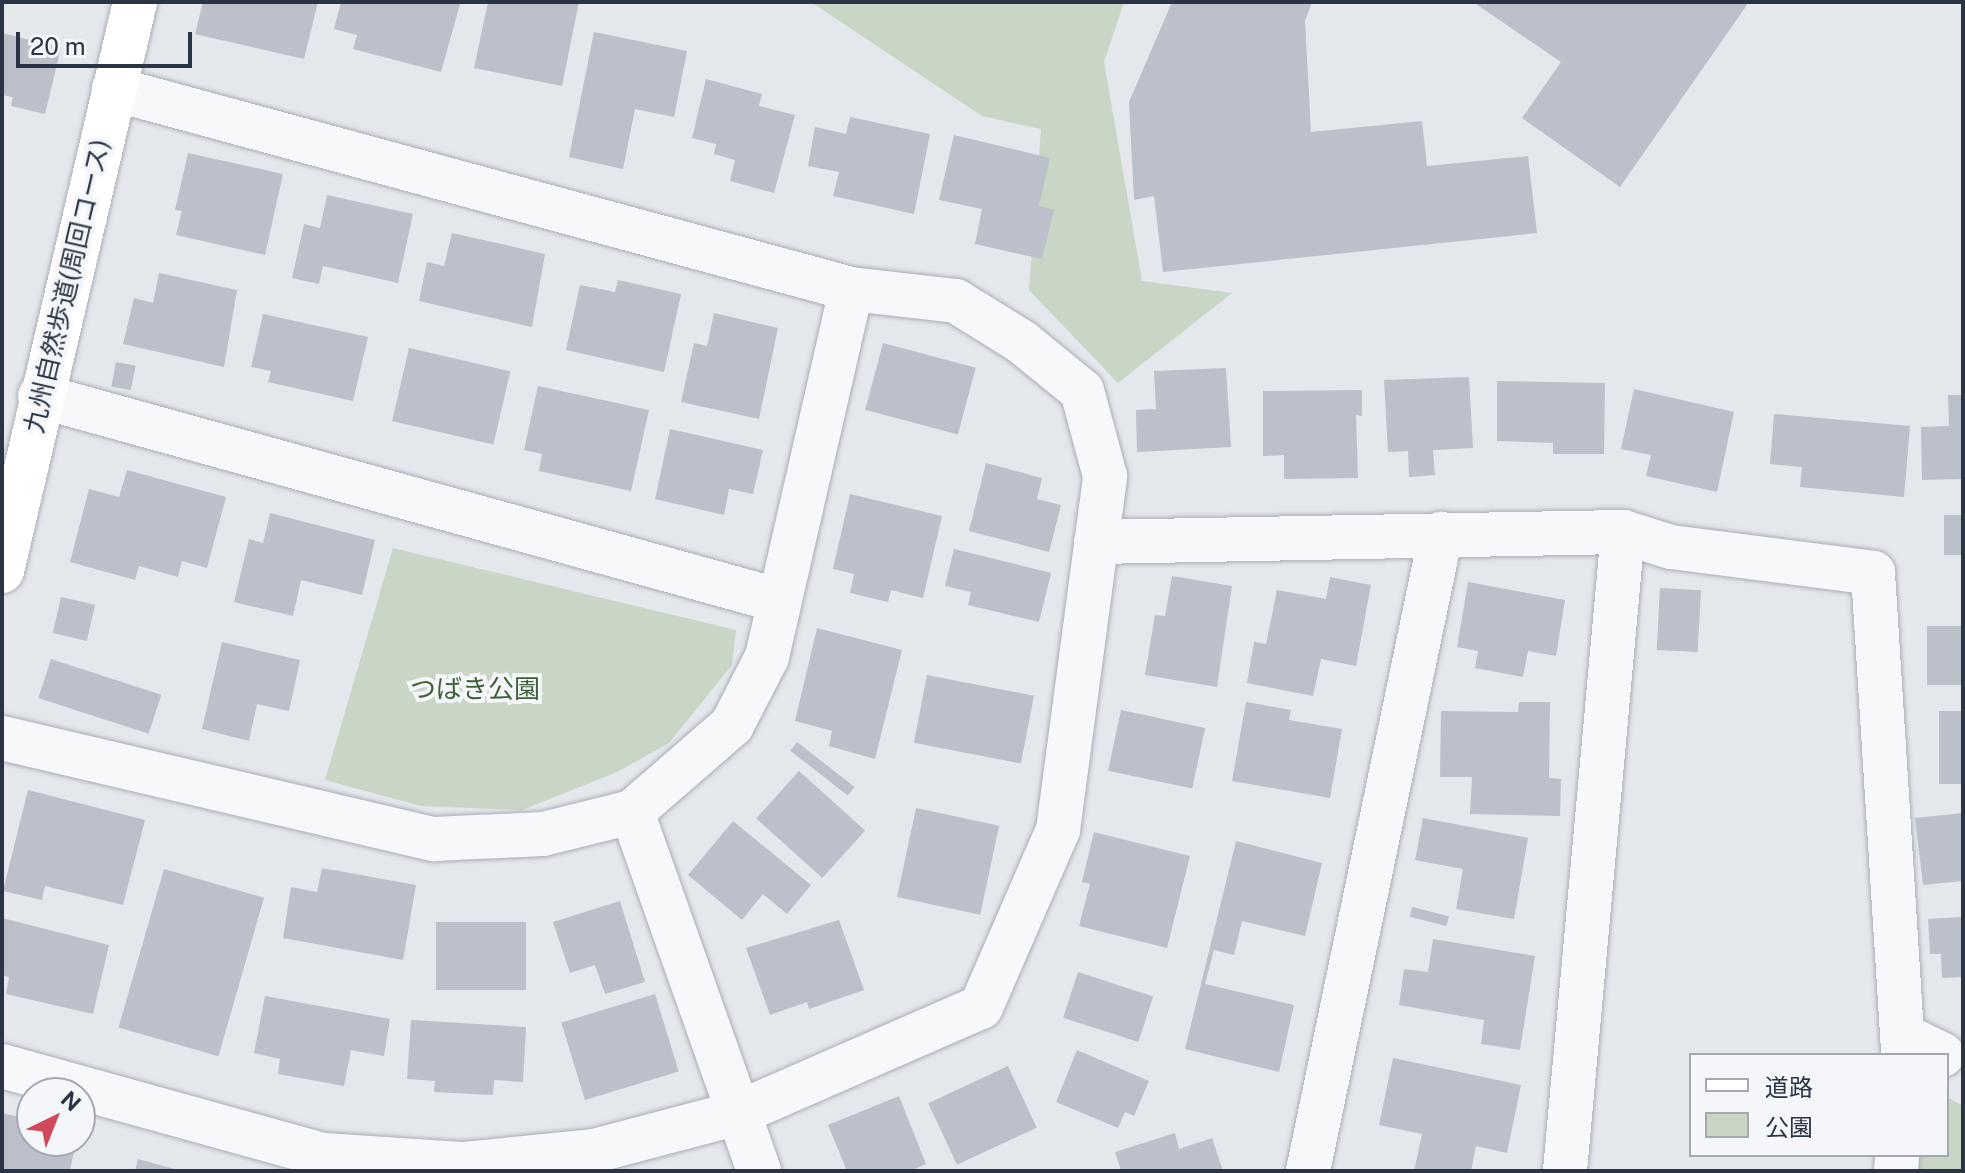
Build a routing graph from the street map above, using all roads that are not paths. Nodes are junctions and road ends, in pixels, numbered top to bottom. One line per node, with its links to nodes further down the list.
1 (135, 2): 2 (street, 九州自然歩道(周回コース))
2 (114, 89): 3 (street); 4 (street, 九州自然歩道(周回コース))
3 (851, 289): 7 (street); 9 (street)
4 (40, 396): 8 (street, 九州自然歩道(周回コース)); 9 (street)
5 (1623, 532): 6 (street); 12 (street); 18 (street)
6 (1441, 534): 7 (street); 17 (street)
7 (1096, 542): 15 (street)
8 (2, 571)
9 (777, 600): 11 (street)
10 (2, 738): 11 (street)
11 (632, 812): 15 (street)
12 (1904, 1046): 13 (street)
13 (1933, 1053)
14 (2, 1066): 15 (street)
15 (738, 1113): 16 (street)
16 (759, 1171)
17 (1308, 1171)
18 (1565, 1171)

